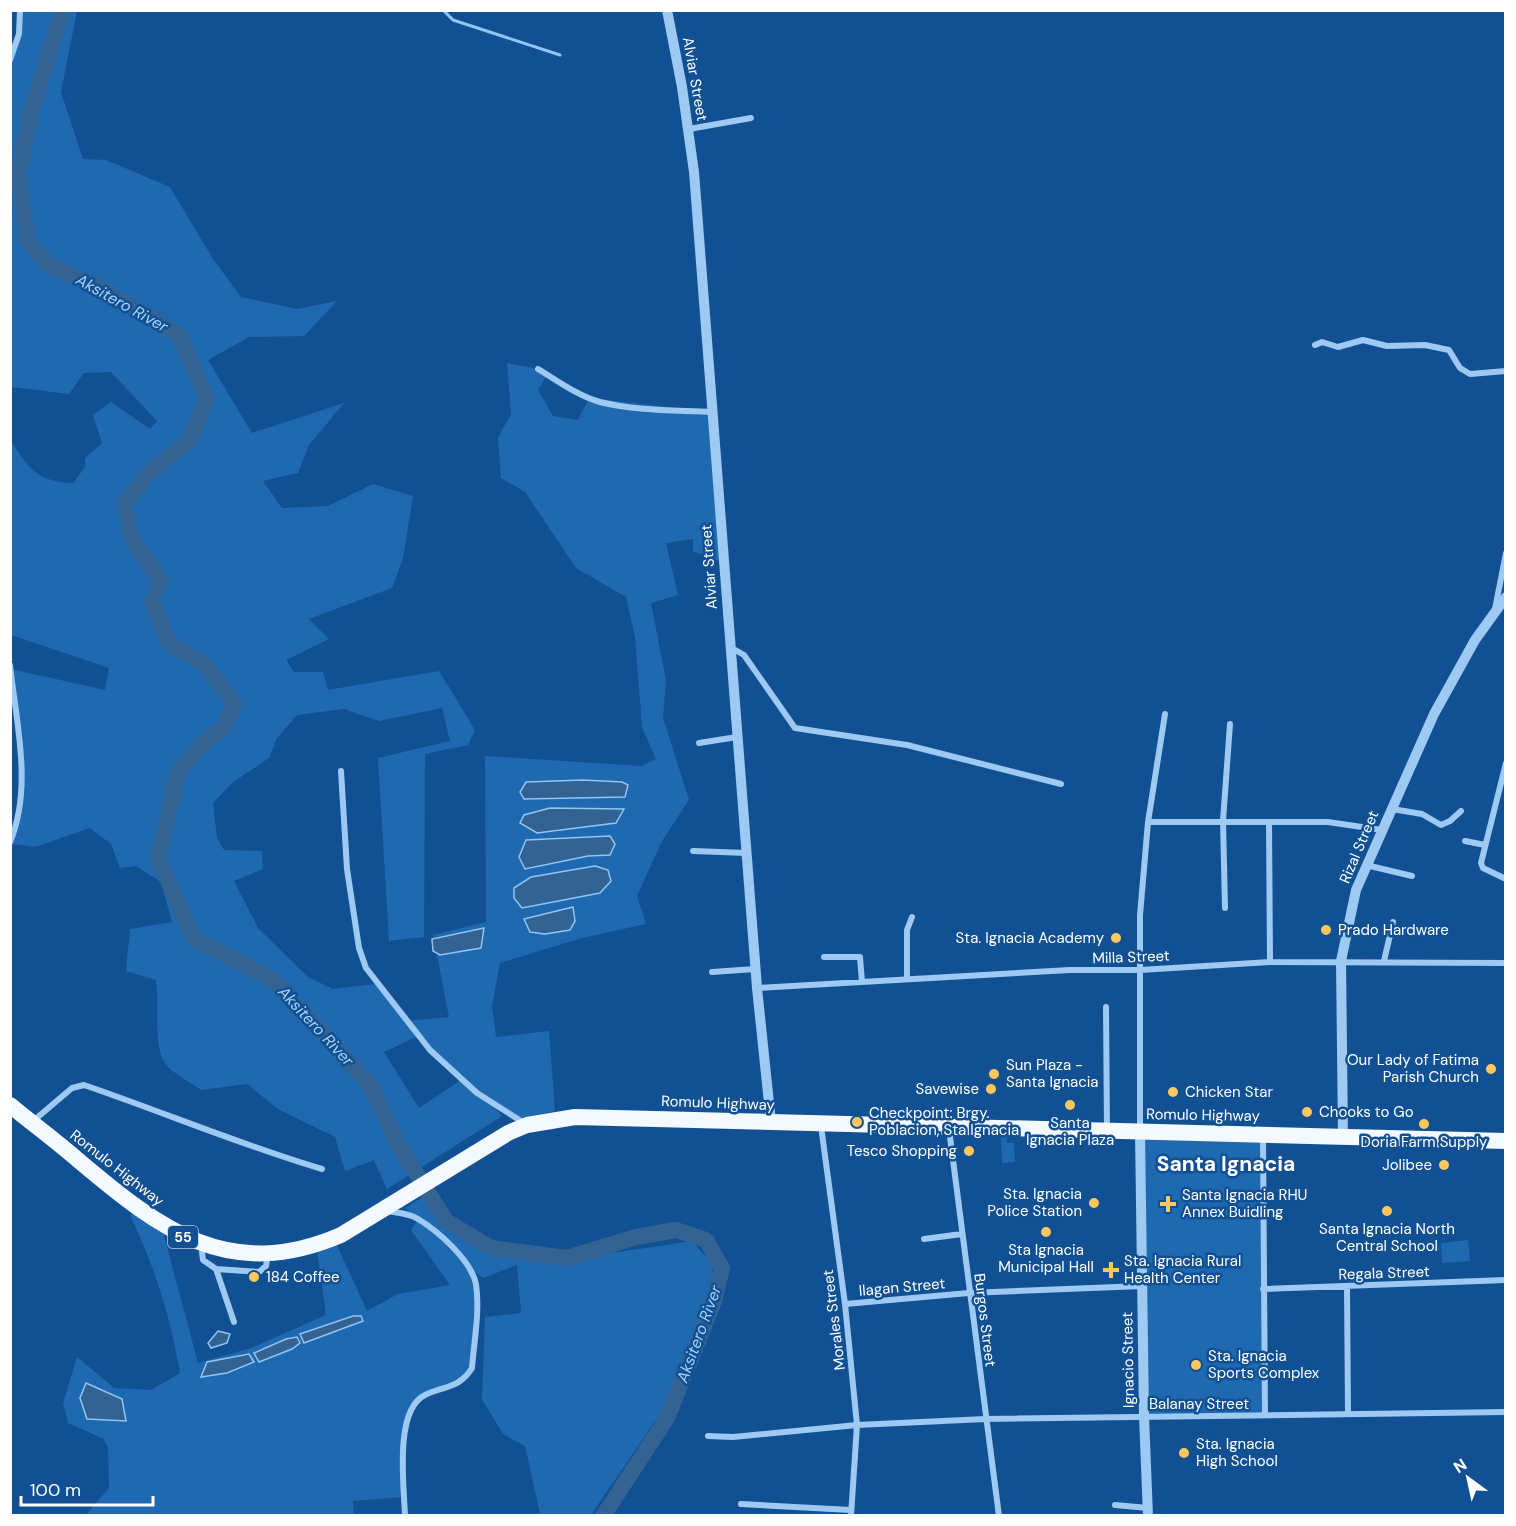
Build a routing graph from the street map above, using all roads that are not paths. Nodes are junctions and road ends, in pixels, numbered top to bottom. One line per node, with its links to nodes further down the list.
1 (20, 10): 3 (street)
2 (667, 10): 5 (street, Alviar Street)
3 (10, 60)
4 (751, 118): 5 (street)
5 (689, 129): 9 (street, Alviar Street)
6 (1316, 345): 8 (street)
7 (538, 369): 9 (street)
8 (1506, 371)
9 (712, 412): 13 (street, Alviar Street)
10 (1506, 553): 12 (street)
11 (1506, 597): 12 (street, Rizal Street)
12 (1495, 612): 22 (street, Rizal Street)
13 (730, 647): 17 (street, Alviar Street); 21 (street)
14 (11, 667): 29 (street)
15 (1165, 714): 25 (street)
16 (1230, 724): 24 (street)
17 (737, 737): 18 (street); 32 (street, Alviar Street)
18 (699, 743)
19 (1506, 763): 30 (street)
20 (341, 771): 55 (street)
21 (1061, 784)
22 (1392, 809): 23 (street); 27 (street, Rizal Street)
23 (1461, 811)
24 (1223, 821): 25 (street); 26 (street); 36 (street)
25 (1148, 822): 45 (street)
26 (1269, 822): 27 (street); 42 (street)
27 (1382, 830): 33 (street, Rizal Street)
28 (1465, 841): 30 (street)
29 (10, 842)
30 (1485, 845): 35 (street)
31 (693, 851): 32 (street)
32 (748, 853): 44 (street, Alviar Street)
33 (1366, 865): 34 (street); 40 (street, Rizal Street)
34 (1412, 876)
35 (1506, 879)
36 (1225, 908)
37 (912, 917): 47 (street)
38 (1393, 922): 41 (street)
39 (824, 957): 48 (street)
40 (1341, 961): 41 (street, Milla Street); 42 (street, Milla Street); 60 (street, Rizal Street)
41 (1384, 961): 43 (street, Milla Street)
42 (1270, 962): 45 (street, Milla Street)
43 (1506, 963)
44 (755, 969): 46 (street); 49 (street, Alviar Street)
45 (1140, 970): 47 (street, Milla Street); 58 (street)
46 (712, 972)
47 (907, 979): 48 (street, Milla Street)
48 (862, 982): 49 (street, Milla Street)
49 (757, 988): 53 (street, Alviar Street)
50 (1107, 1007): 57 (street)
51 (10, 1105): 52 (highway, Romulo Highway / 55)
52 (31, 1122): 62 (street); 66 (highway, Romulo Highway / 55)
53 (771, 1122): 54 (highway, Romulo Highway / 55); 55 (highway, Romulo Highway / 55)
54 (820, 1122): 56 (highway, Romulo Highway / 55); 74 (street, Morales Street)
55 (527, 1125): 63 (highway, Romulo Highway / 55)
56 (949, 1128): 57 (highway, Romulo Highway / 55); 64 (street, Burgos Street)
57 (1107, 1131): 58 (highway, Romulo Highway / 55)
58 (1140, 1132): 59 (highway, Romulo Highway / 55); 70 (street, Ignacio Street)
59 (1263, 1134): 60 (highway, Romulo Highway / 55); 72 (street)
60 (1344, 1137): 61 (highway, Romulo Highway / 55)
61 (1506, 1141)
62 (322, 1169)
63 (384, 1209): 67 (highway, Romulo Highway / 55); 87 (street)
64 (962, 1234): 65 (street); 73 (street, Burgos Street)
65 (924, 1239)
66 (201, 1244): 67 (highway, Romulo Highway / 55); 68 (street)
67 (268, 1254): 68 (street)
68 (216, 1269): 75 (street)
69 (1506, 1280): 71 (street, Regala Street)
70 (1142, 1286): 73 (street, Ilagan Street); 79 (street, Ignacio Street)
71 (1347, 1286): 72 (street, Regala Street); 77 (street)
72 (1263, 1289): 78 (street)
73 (969, 1293): 74 (street, Ilagan Street); 80 (street, Burgos Street)
74 (845, 1304): 81 (street, Morales Street)
75 (234, 1322)
76 (1506, 1412): 77 (street, Balanay Street)
77 (1348, 1414): 78 (street, Balanay Street)
78 (1265, 1415): 79 (street, Balanay Street)
79 (1143, 1416): 80 (street, Balanay Street); 85 (street, Ignacio Street)
80 (985, 1419): 81 (street, Balanay Street); 88 (street, Burgos Street)
81 (857, 1425): 82 (street, Balanay Street); 86 (street, Morales Street)
82 (708, 1436)
83 (741, 1504): 86 (street)
84 (1115, 1505): 85 (street)
85 (1148, 1512)
86 (851, 1513)
87 (405, 1515)
88 (999, 1515)

